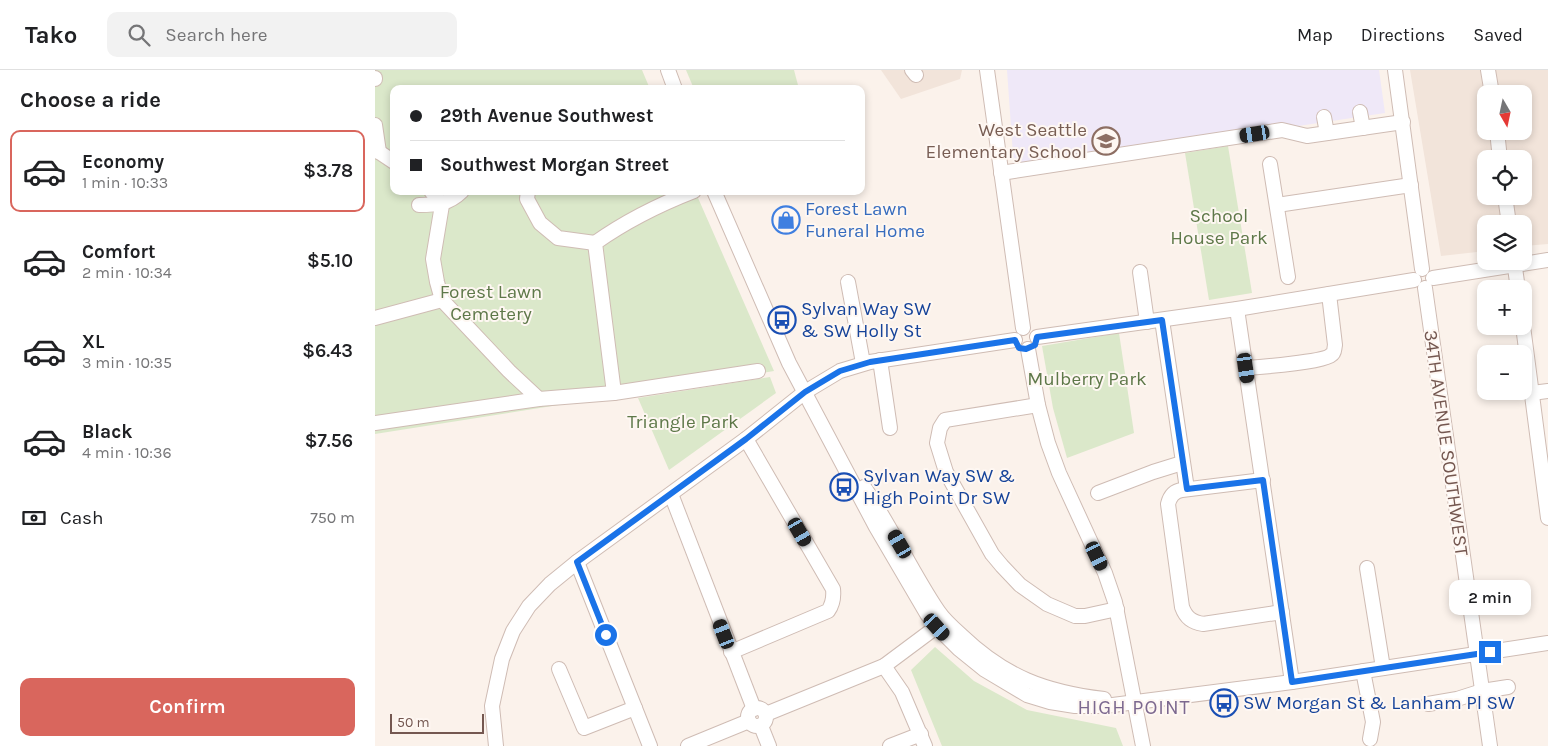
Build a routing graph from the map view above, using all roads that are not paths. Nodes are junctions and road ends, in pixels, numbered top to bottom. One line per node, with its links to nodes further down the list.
1 (667, 70): 5 (street)
2 (987, 70): 16 (street)
3 (1395, 70): 9 (street, 34TH AVENUE SOUTHWEST)
4 (1488, 70): 6 (street)
5 (673, 85)
6 (1490, 85)
7 (1360, 112): 11 (street)
8 (1325, 117): 12 (street)
9 (1403, 122): 11 (street); 17 (street, 34TH AVENUE SOUTHWEST)
10 (375, 125): 13 (street)
11 (1363, 128): 12 (street)
12 (1327, 133): 16 (street)
13 (377, 152): 14 (street)
14 (390, 160)
15 (1271, 164): 25 (street)
16 (1001, 173): 40 (street)
17 (1411, 185): 25 (street); 32 (street, 34TH AVENUE SOUTHWEST)
18 (434, 195): 24 (street)
19 (458, 195): 24 (street)
20 (528, 195): 26 (street)
21 (685, 195): 26 (street)
22 (716, 195): 49 (street)
23 (419, 205): 24 (street)
24 (441, 205): 35 (street)
25 (1277, 205): 31 (street)
26 (595, 242): 50 (street)
27 (1548, 260): 28 (street)
28 (1532, 261)
29 (1477, 270): 32 (street)
30 (1140, 272): 39 (street)
31 (1288, 277)
32 (1423, 279): 34 (street); 71 (street, 34TH AVENUE SOUTHWEST)
33 (848, 282): 45 (street)
34 (1329, 294): 36 (street); 46 (street)
35 (442, 300): 37 (street); 52 (street)
36 (1237, 309): 38 (street); 46 (street)
37 (375, 318)
38 (1162, 320): 39 (street); 57 (street)
39 (1147, 322): 41 (street)
40 (1023, 328): 41 (street); 42 (street)
41 (1037, 337): 43 (street)
42 (1015, 340): 43 (street); 44 (street)
43 (1028, 349): 53 (street)
44 (880, 360): 45 (street); 55 (street)
45 (863, 364): 49 (street)
46 (1246, 368): 58 (street)
47 (758, 371): 50 (street)
48 (1548, 391): 51 (street)
49 (805, 392): 56 (street); 68 (street)
50 (615, 393): 52 (street)
51 (1532, 394): 62 (street)
52 (539, 399): 54 (street)
53 (1038, 405): 66 (street); 66 (street)
54 (375, 423)
55 (890, 428)
56 (746, 439): 61 (street); 70 (street)
57 (1182, 463): 59 (street); 60 (street)
58 (1263, 480): 59 (street); 67 (street)
59 (1187, 489): 67 (street)
60 (1098, 493)
61 (671, 494): 64 (street); 70 (street)
62 (1546, 494): 63 (street)
63 (1548, 518)
64 (577, 562): 81 (street); 85 (street)
65 (1367, 568): 73 (street)
66 (1117, 609): 79 (street)
67 (1282, 612): 76 (street)
68 (941, 624): 72 (street); 79 (street)
69 (1548, 643): 71 (street)
70 (731, 652): 82 (street)
71 (1476, 654): 73 (street); 78 (street, 34TH AVENUE SOUTHWEST)
72 (884, 666): 82 (street); 84 (street)
73 (1383, 668): 75 (street)
74 (559, 669): 81 (street)
75 (1363, 671): 76 (street); 83 (street)
76 (1292, 682): 79 (street)
77 (1508, 687): 78 (street)
78 (1482, 691): 80 (street); 91 (street, 34TH AVENUE SOUTHWEST)
79 (1134, 703): 90 (street)
80 (1428, 704)
81 (635, 708): 86 (street)
82 (757, 717): 87 (street); 88 (street)
83 (1370, 739)
84 (923, 740): 89 (street)
85 (496, 746)
86 (650, 746)
87 (687, 746)
88 (769, 746)
89 (890, 746)
90 (1143, 746)
91 (1489, 746)

